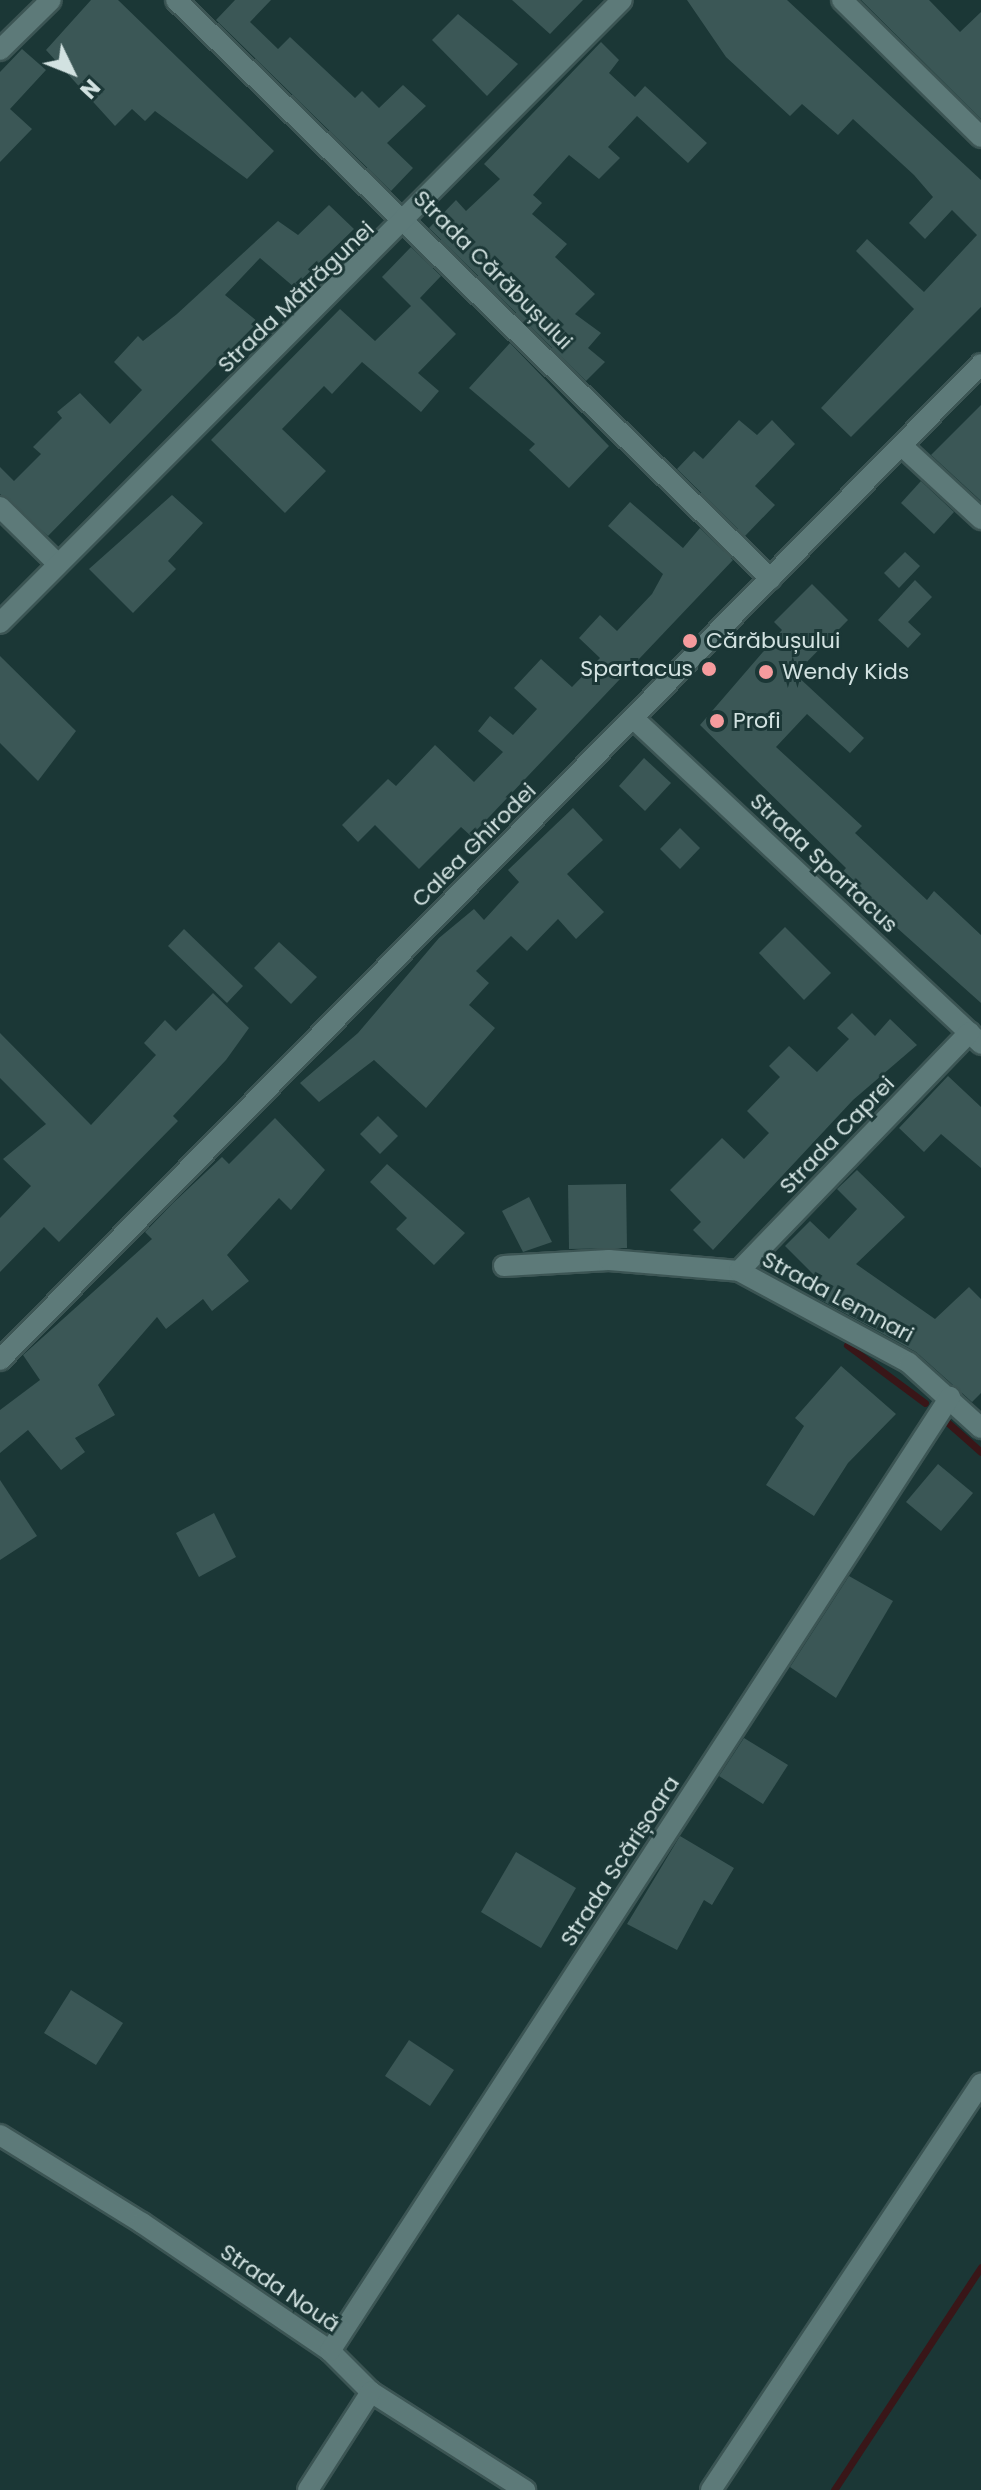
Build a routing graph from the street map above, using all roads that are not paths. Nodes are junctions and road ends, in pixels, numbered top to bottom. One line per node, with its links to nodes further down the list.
1 (51, 0): 5 (street)
2 (176, 0): 7 (street, Strada Cărăbușului)
3 (622, 0): 7 (street, Strada Mătrăgunei)
4 (842, 0): 6 (street)
5 (0, 50)
6 (981, 137)
7 (409, 220): 12 (street, Strada Mătrăgunei); 13 (street, Strada Cărăbușului)
8 (981, 364): 9 (street, Calea Ghirodei)
9 (902, 446): 11 (street); 13 (street, Calea Ghirodei)
10 (0, 507): 12 (street)
11 (981, 519)
12 (58, 564): 14 (street, Strada Mătrăgunei)
13 (771, 579): 15 (street, Calea Ghirodei)
14 (0, 623)
15 (633, 718): 16 (street, Strada Spartacus); 19 (street, Calea Ghirodei)
16 (975, 1038): 18 (street, Strada Caprei)
17 (504, 1266): 18 (street, Strada Lemnari)
18 (739, 1271): 20 (street, Strada Lemnari)
19 (0, 1360)
20 (950, 1397): 21 (street, Strada Lemnari); 24 (street, Strada Scărișoara)
21 (981, 1428)
22 (981, 2083): 28 (street)
23 (0, 2135): 24 (street, Strada Nouă)
24 (330, 2351): 25 (street, Strada Nouă)
25 (371, 2392): 26 (street); 27 (street, Strada Nouă)
26 (308, 2490)
27 (525, 2490)
28 (711, 2490)

